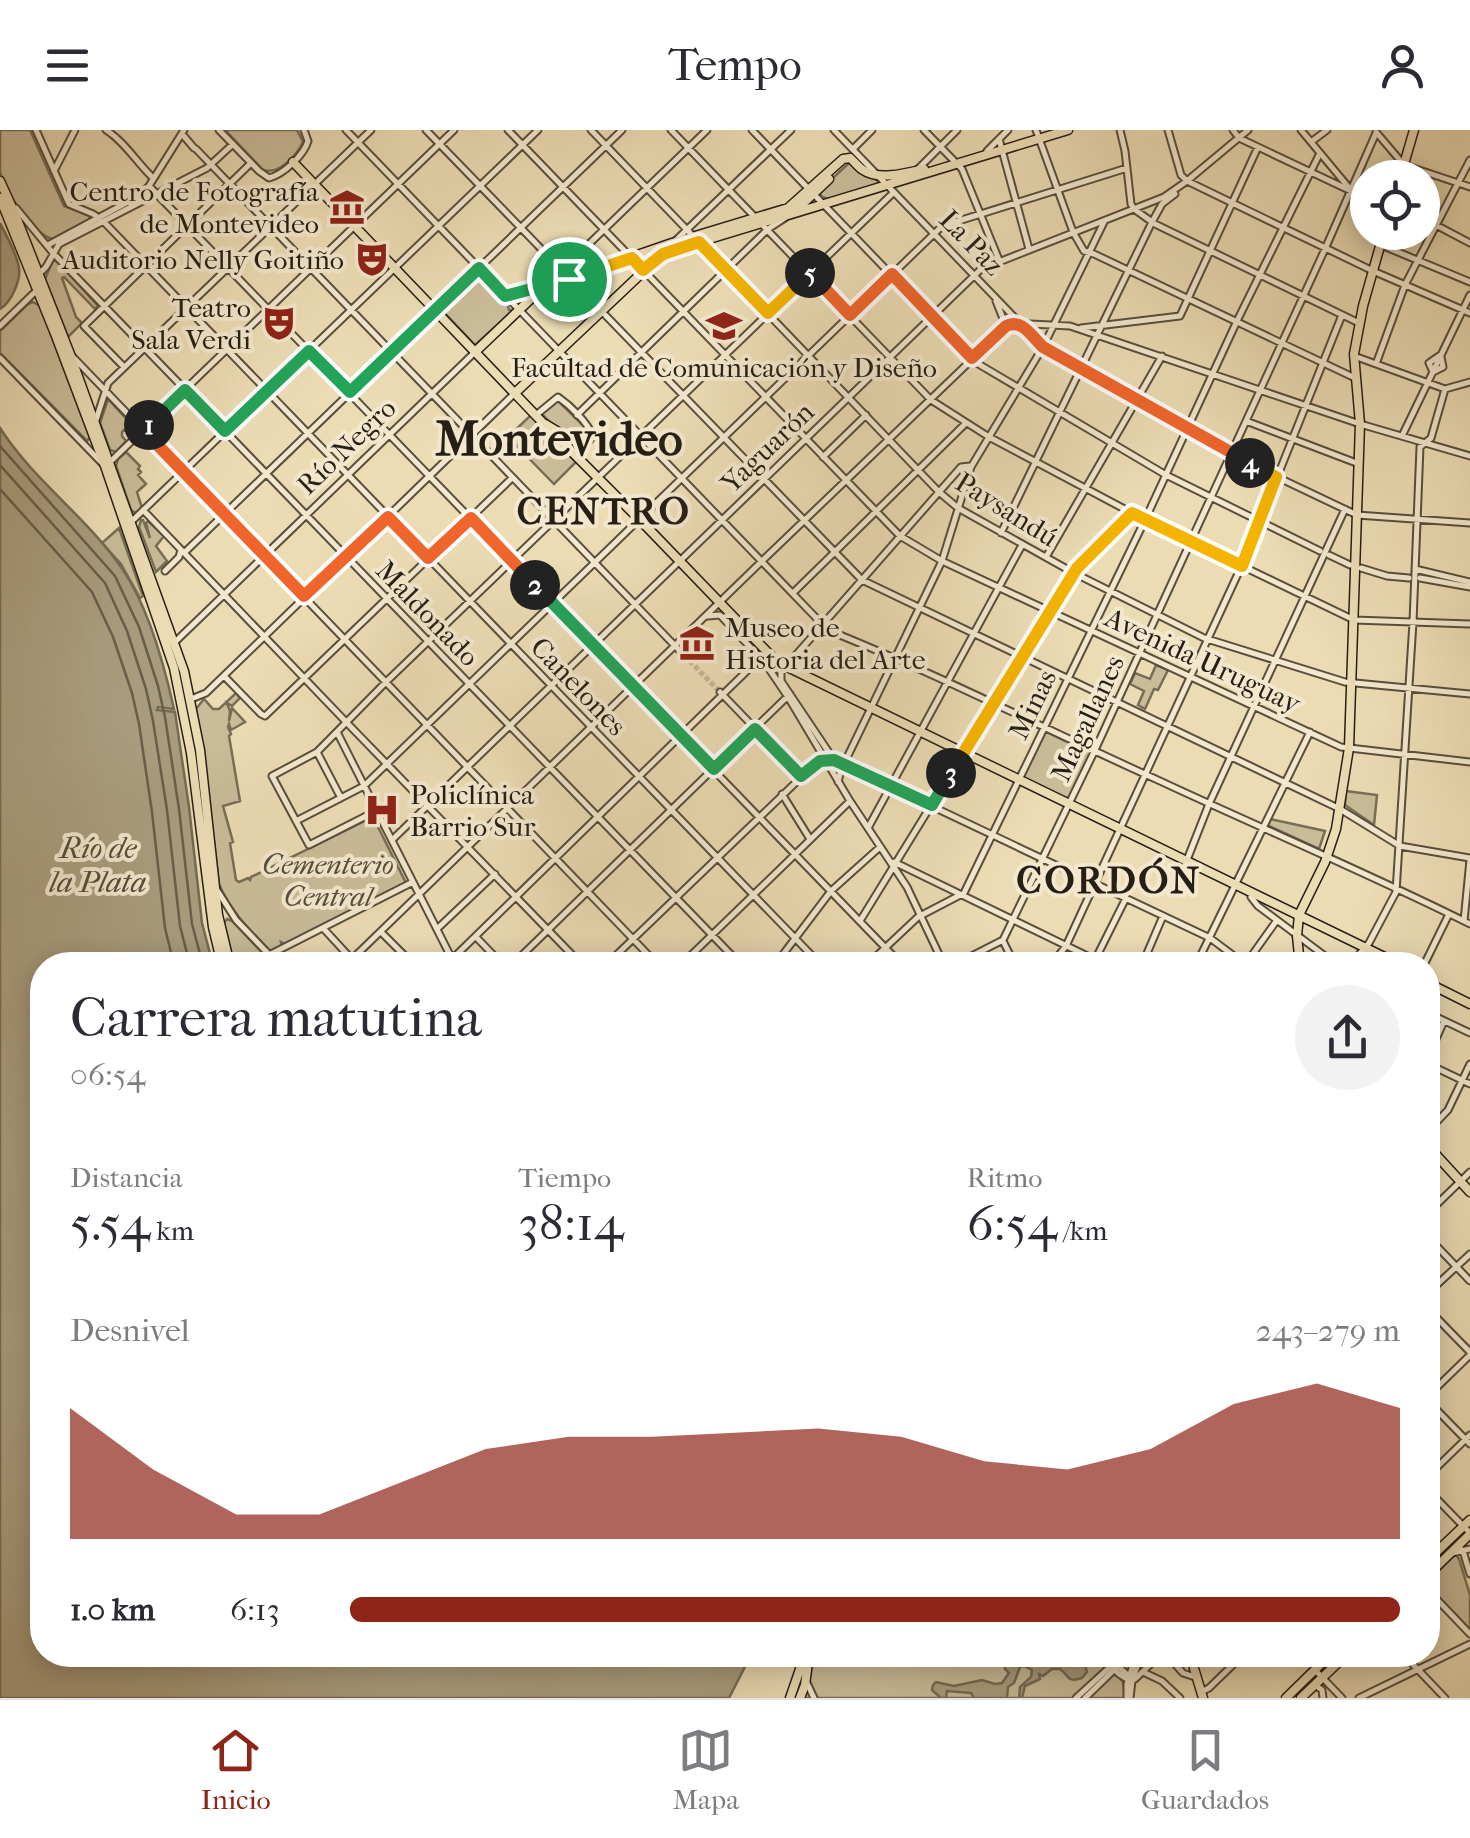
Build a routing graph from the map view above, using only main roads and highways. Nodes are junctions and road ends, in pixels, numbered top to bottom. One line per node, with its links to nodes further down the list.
1 (1054, 130): 4 (main road)
2 (1068, 130): 4 (main road)
3 (1414, 130): 6 (main road)
4 (1037, 135): 5 (main road)
5 (1001, 145): 8 (main road); 8 (main road)
6 (1405, 160)
7 (292, 162): 19 (main road)
8 (955, 162): 10 (main road, La Paz); 12 (main road)
9 (0, 181): 11 (main road)
10 (812, 192): 12 (main road); 13 (main road)
11 (4, 198): 14 (main road)
12 (788, 216): 13 (main road)
13 (763, 224): 15 (main road)
14 (21, 238): 17 (main road); 18 (main road)
15 (696, 240): 19 (main road, Río Negro); 20 (main road)
16 (1379, 250): 23 (main road)
17 (22, 251): 18 (main road); 21 (main road)
18 (39, 274): 21 (main road)
19 (476, 352): 20 (main road)
20 (516, 394): 24 (main road)
21 (92, 424): 26 (main road)
22 (1372, 428): 23 (main road)
23 (1360, 435): 28 (main road)
24 (718, 604): 25 (main road); 25 (main road)
25 (784, 668): 27 (main road)
26 (187, 700): 30 (main road); 31 (main road)
27 (1234, 886): 28 (main road); 28 (main road)
28 (1298, 917): 29 (main road); 32 (main road)
29 (1364, 949): 33 (main road); 34 (main road)
30 (219, 952)
31 (227, 952)
32 (1299, 952)
33 (1369, 952)
34 (1371, 952)
35 (1440, 986): 36 (main road)
36 (1470, 1001)
37 (1440, 1160): 38 (main road)
38 (1470, 1192)
39 (1468, 1528): 40 (main road); 41 (main road)
40 (1440, 1549)
41 (1463, 1549): 42 (main road)
42 (1440, 1563)
43 (802, 1667): 48 (main road)
44 (805, 1667): 48 (main road)
45 (1194, 1667): 50 (main road)
46 (1196, 1667): 50 (main road)
47 (1318, 1667): 53 (main road)
48 (801, 1682): 51 (main road); 52 (main road)
49 (1322, 1687): 54 (main road)
50 (1204, 1695)
51 (802, 1697)
52 (790, 1698)
53 (1286, 1698)
54 (1302, 1698)

